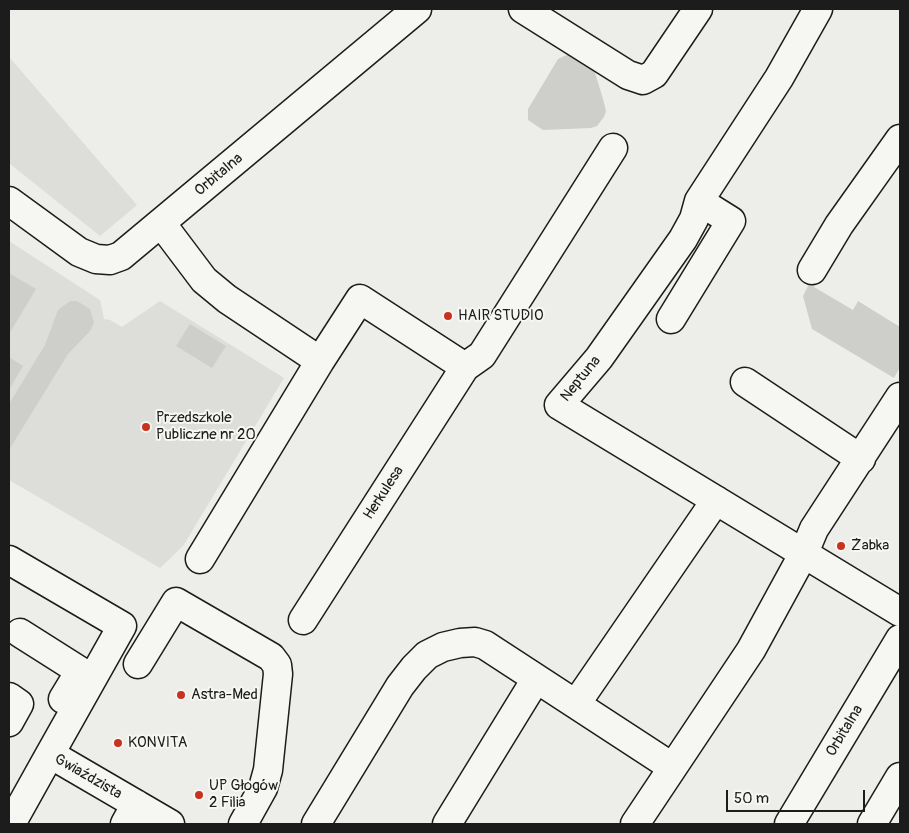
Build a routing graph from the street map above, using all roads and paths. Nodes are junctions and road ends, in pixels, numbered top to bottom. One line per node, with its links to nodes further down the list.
1 (417, 9): 9 (street, Orbitalna)
2 (523, 9): 3 (street)
3 (698, 9)
4 (818, 9): 7 (street)
5 (900, 139): 10 (street)
6 (613, 148): 13 (street, Herkulesa)
7 (699, 200): 11 (street); 17 (street, Neptuna)
8 (9, 201): 9 (street, Orbitalna)
9 (161, 224): 12 (street)
10 (812, 270)
11 (671, 318)
12 (320, 360): 13 (street); 19 (street)
13 (465, 367): 22 (street, Herkulesa)
14 (745, 382): 16 (street)
15 (900, 397): 16 (street)
16 (860, 459): 18 (street)
17 (716, 500): 18 (street, Neptuna); 28 (street)
18 (804, 553): 21 (street, Neptuna); 31 (street)
19 (200, 559)
20 (9, 560): 30 (street)
21 (900, 612)
22 (304, 620)
23 (20, 633): 33 (street)
24 (900, 639): 41 (street, Orbitalna)
25 (138, 664): 37 (street)
26 (536, 679): 28 (street); 38 (street); 39 (street)
27 (9, 697): 29 (street)
28 (576, 704): 31 (street)
29 (9, 722)
30 (50, 754): 34 (street, Gwiaździsta); 35 (street, Gwiaździsta)
31 (672, 767): 40 (street)
32 (900, 777): 42 (street)
33 (9, 789)
34 (131, 814): 36 (street, Gwiaździsta)
35 (11, 824)
36 (170, 824)
37 (243, 824)
38 (316, 824)
39 (447, 824)
40 (635, 824)
41 (789, 824)
42 (872, 824)

